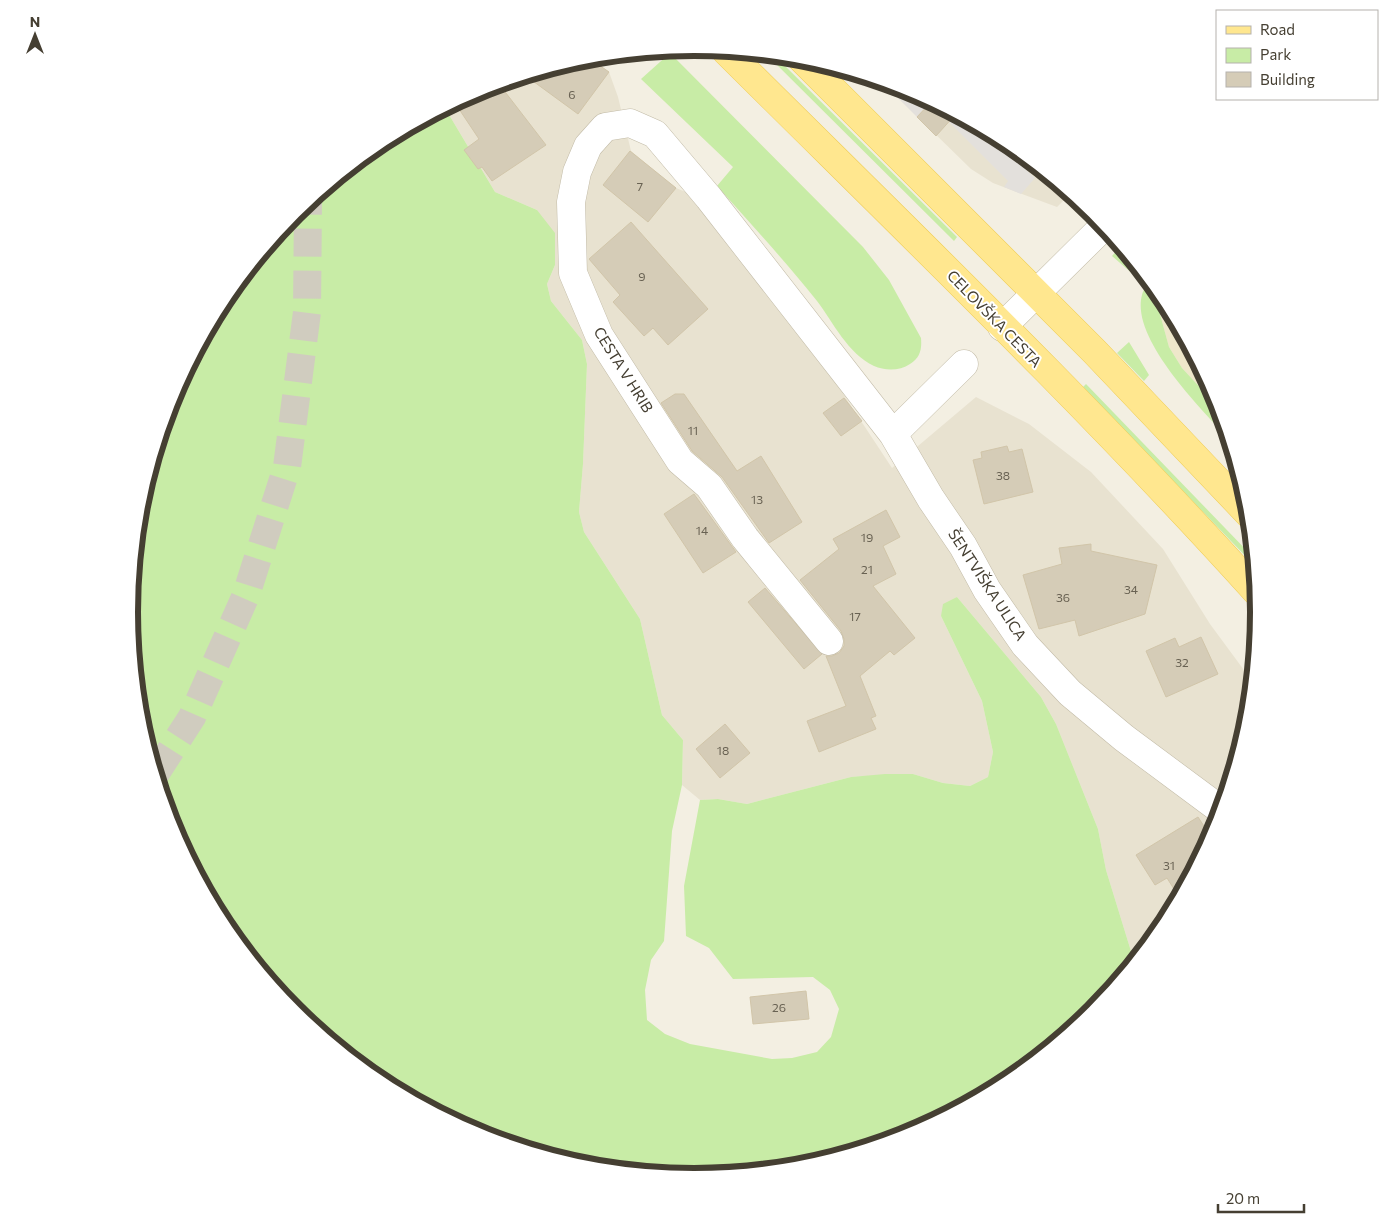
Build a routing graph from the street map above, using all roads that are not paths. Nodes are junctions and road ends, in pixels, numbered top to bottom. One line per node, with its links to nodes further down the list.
1 (732, 57): 5 (main road, CELOVŠKA CESTA)
2 (812, 69): 4 (main road)
3 (1098, 231): 4 (street)
4 (1036, 293): 5 (street); 8 (main road)
5 (1002, 327): 9 (main road, CELOVŠKA CESTA)
6 (964, 364): 7 (street)
7 (893, 434): 10 (street, CESTA V HRIB); 11 (street, ŠENTVIŠKA ULICA)
8 (1239, 503)
9 (1249, 585)
10 (829, 641)
11 (1215, 805)

